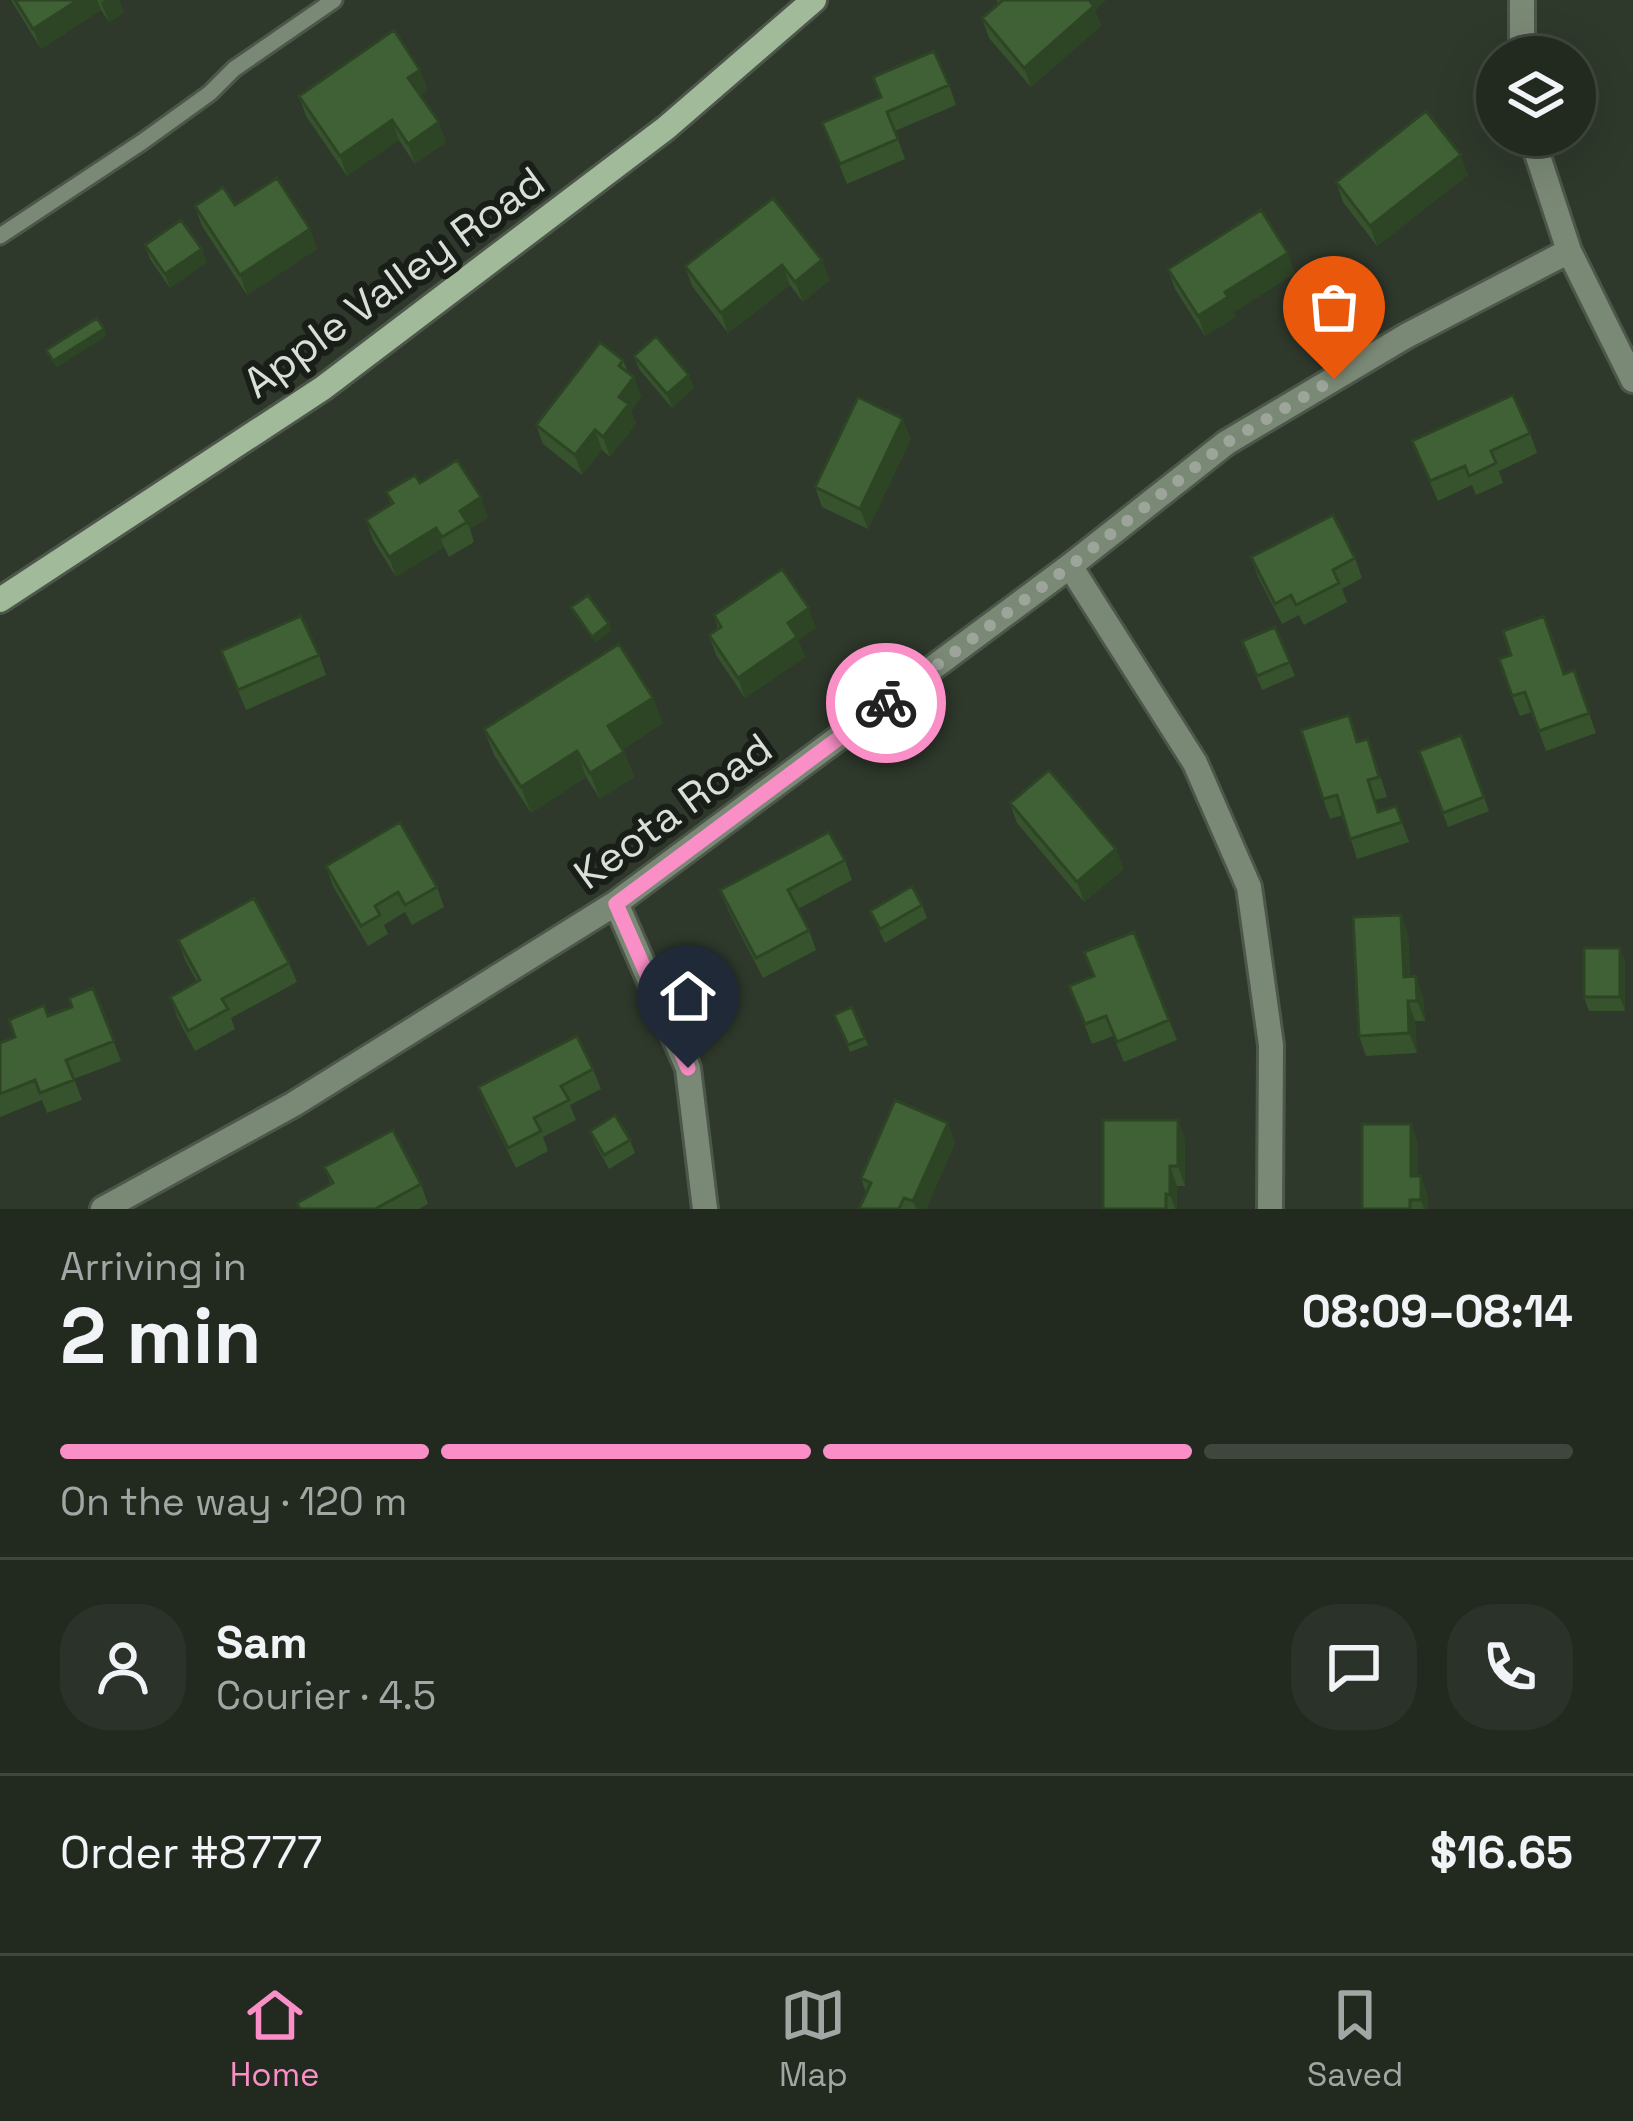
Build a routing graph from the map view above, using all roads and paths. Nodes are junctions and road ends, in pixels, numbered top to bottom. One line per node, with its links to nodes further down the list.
1 (334, 0): 6 (lane)
2 (814, 0): 10 (main road, Apple Valley Road)
3 (1522, 0): 4 (street)
4 (1522, 36)
5 (1538, 156): 7 (street)
6 (0, 236)
7 (1570, 251): 8 (street); 9 (street, Keota Road)
8 (1633, 380)
9 (1070, 566): 11 (street, Keota Road); 14 (street)
10 (0, 600)
11 (616, 904): 12 (street, Keota Road); 13 (street)
12 (103, 1209)
13 (705, 1209)
14 (1270, 1209)

